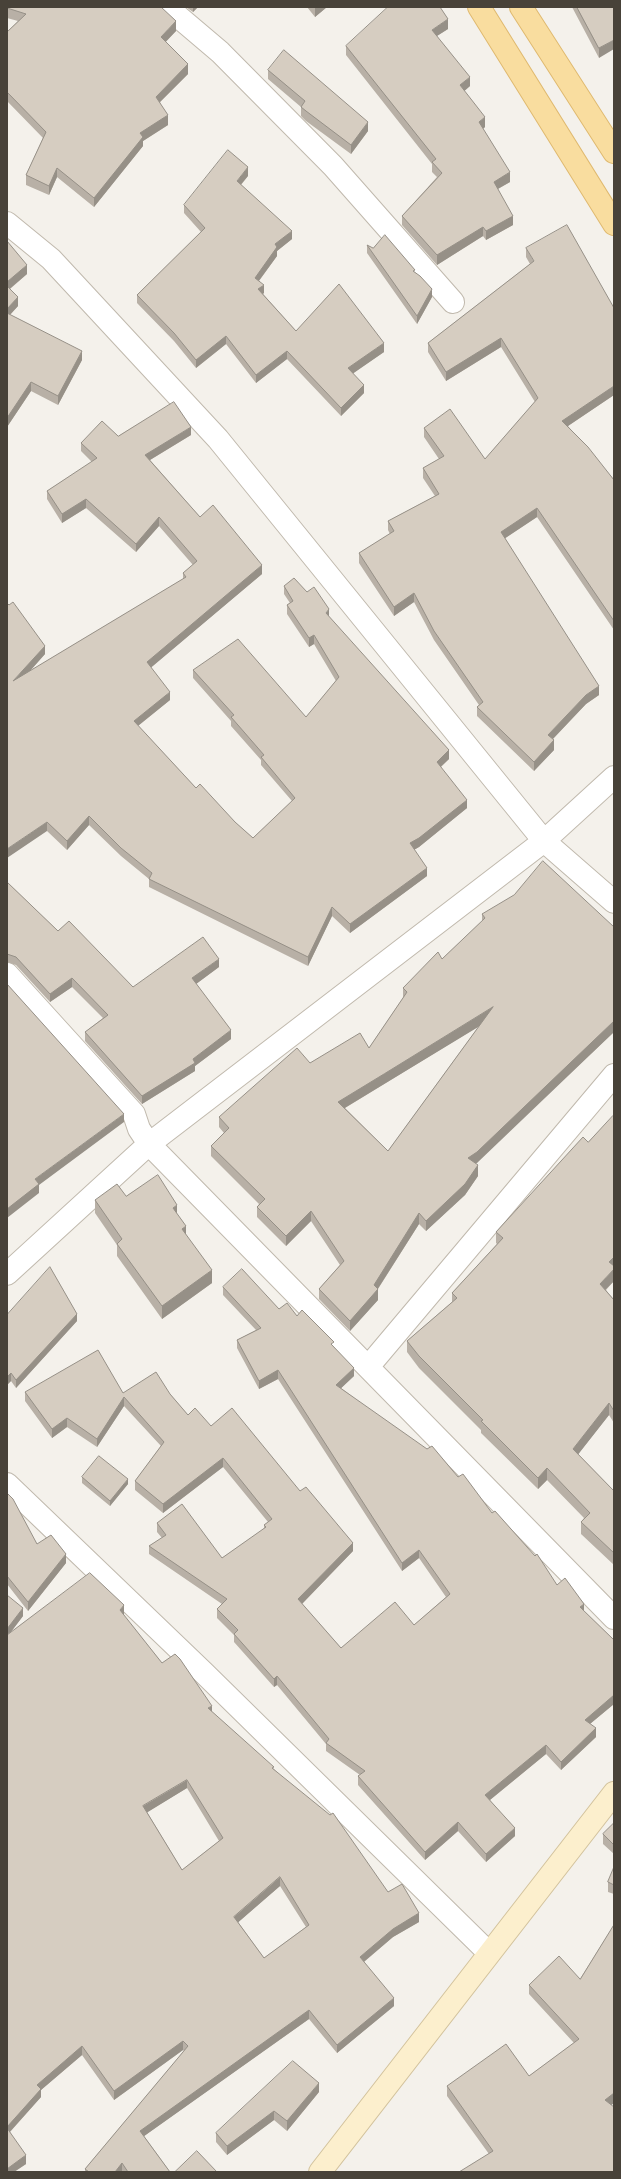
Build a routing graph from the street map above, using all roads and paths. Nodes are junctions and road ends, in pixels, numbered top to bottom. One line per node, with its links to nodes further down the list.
1 (167, 7): 7 (street)
2 (478, 7): 6 (main road)
3 (522, 7): 4 (main road)
4 (614, 152)
5 (7, 222): 9 (street)
6 (614, 224)
7 (453, 302)
8 (614, 777): 9 (street)
9 (544, 841): 10 (street); 13 (street)
10 (614, 902)
11 (7, 974): 13 (street)
12 (614, 1076): 15 (street)
13 (149, 1144): 14 (street); 15 (street)
14 (7, 1274)
15 (368, 1367): 17 (street)
16 (7, 1484): 19 (street)
17 (614, 1618)
18 (614, 1793): 19 (main road)
19 (489, 1953): 20 (main road)
20 (320, 2172)

